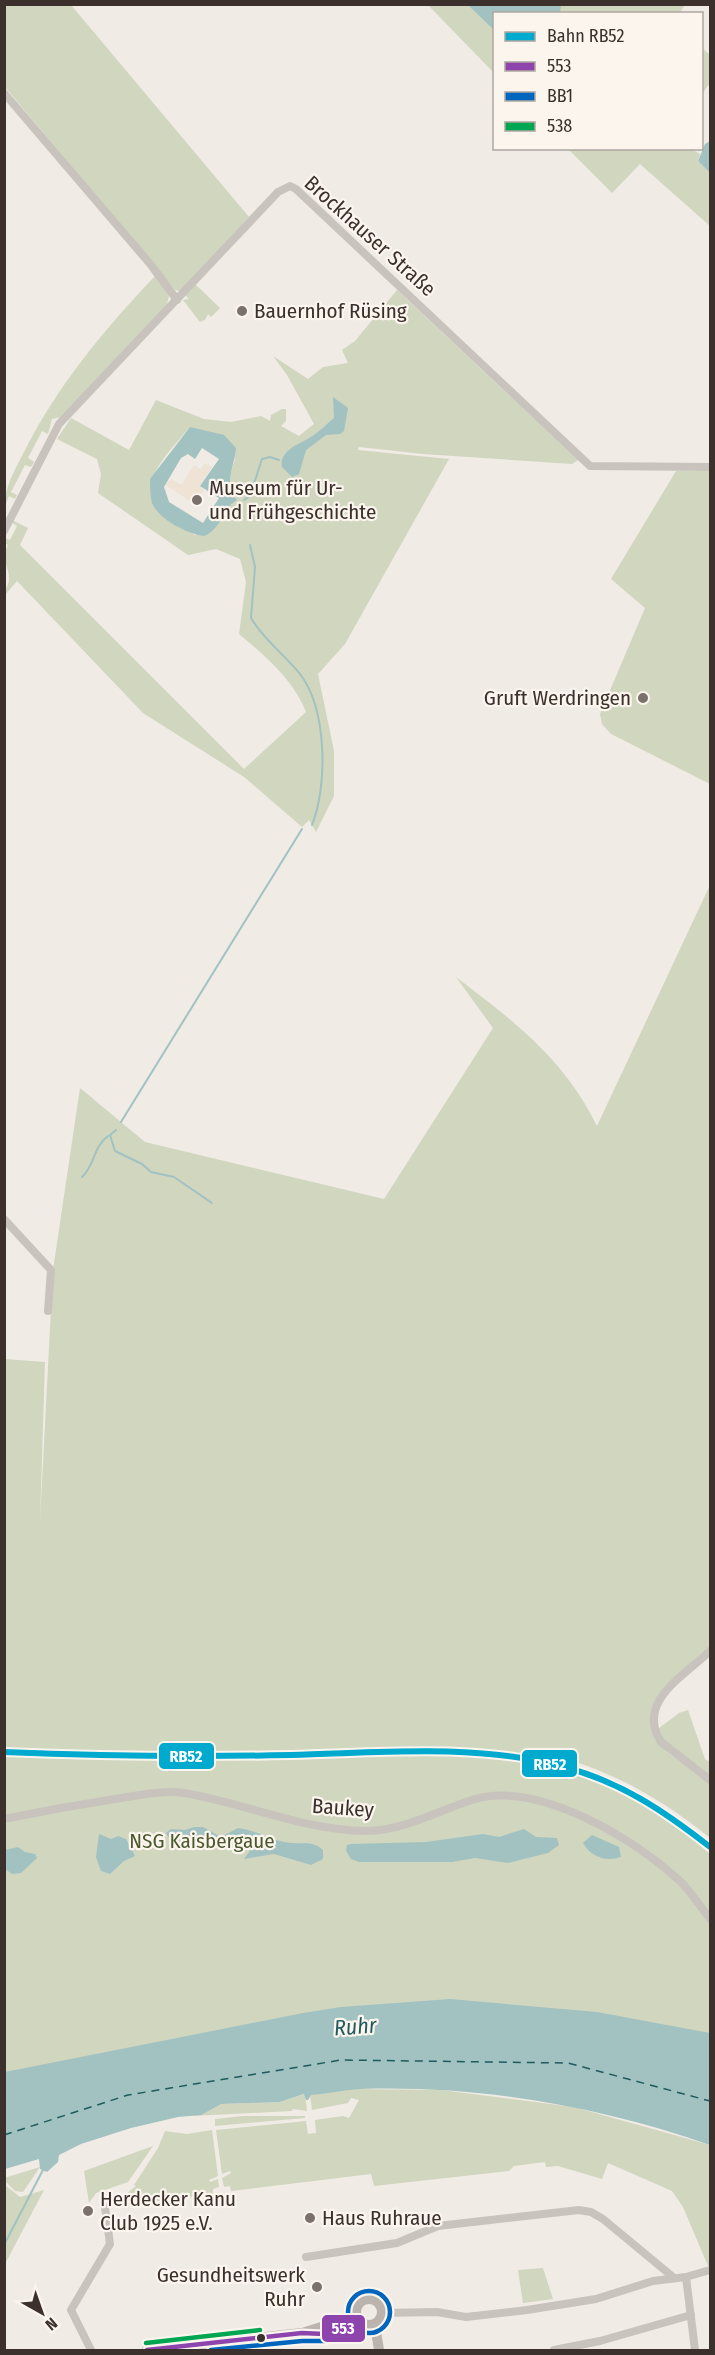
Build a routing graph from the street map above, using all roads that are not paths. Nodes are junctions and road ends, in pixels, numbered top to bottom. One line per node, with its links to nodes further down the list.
1 (4, 93): 2 (street)
2 (177, 300): 3 (street, Brockhauser Straße); 4 (street, Brockhauser Straße)
3 (711, 467)
4 (4, 531)
5 (4, 1219): 6 (street)
6 (48, 1311)
7 (711, 1651): 8 (street)
8 (711, 1780)
9 (4, 1819): 10 (street, Baukey)
10 (711, 1919)
11 (105, 2207): 22 (street)
12 (306, 2257): 14 (street)
13 (711, 2270): 15 (street)
14 (673, 2277): 15 (street); 17 (street)
15 (686, 2277): 18 (street)
16 (356, 2310): 17 (main road); 19 (main road); 21 (main road)
17 (383, 2313): 20 (main road)
18 (692, 2315): 25 (street); 26 (street)
19 (361, 2323): 20 (main road); 21 (main road)
20 (375, 2325): 24 (main road)
21 (302, 2333): 23 (main road)
22 (91, 2350)
23 (147, 2350)
24 (379, 2350)
25 (554, 2350)
26 (694, 2350)

